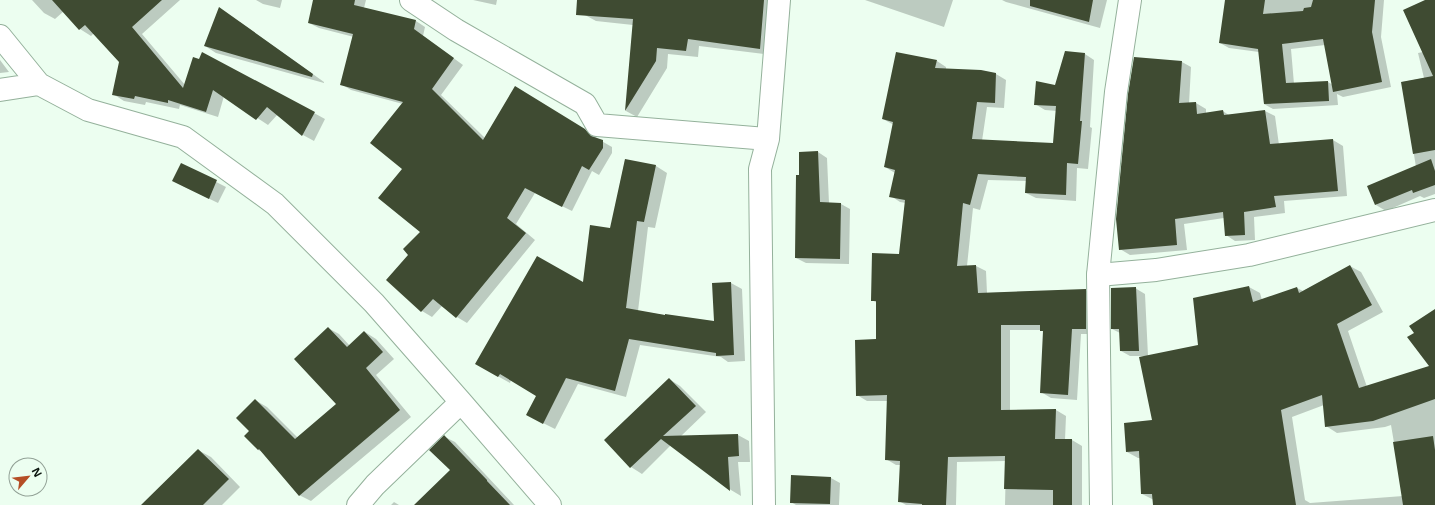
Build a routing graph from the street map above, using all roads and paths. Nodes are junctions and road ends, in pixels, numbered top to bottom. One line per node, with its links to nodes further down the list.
1 (411, 0): 7 (street)
2 (779, 0): 7 (street)
3 (1130, 0): 9 (street)
4 (0, 36): 5 (street)
5 (39, 84): 6 (street); 10 (street)
6 (0, 90)
7 (768, 139): 13 (street)
8 (1435, 210): 9 (street)
9 (1098, 275): 14 (street)
10 (461, 402): 11 (street); 12 (street)
11 (358, 505)
12 (550, 505)
13 (764, 505)
14 (1102, 505)

